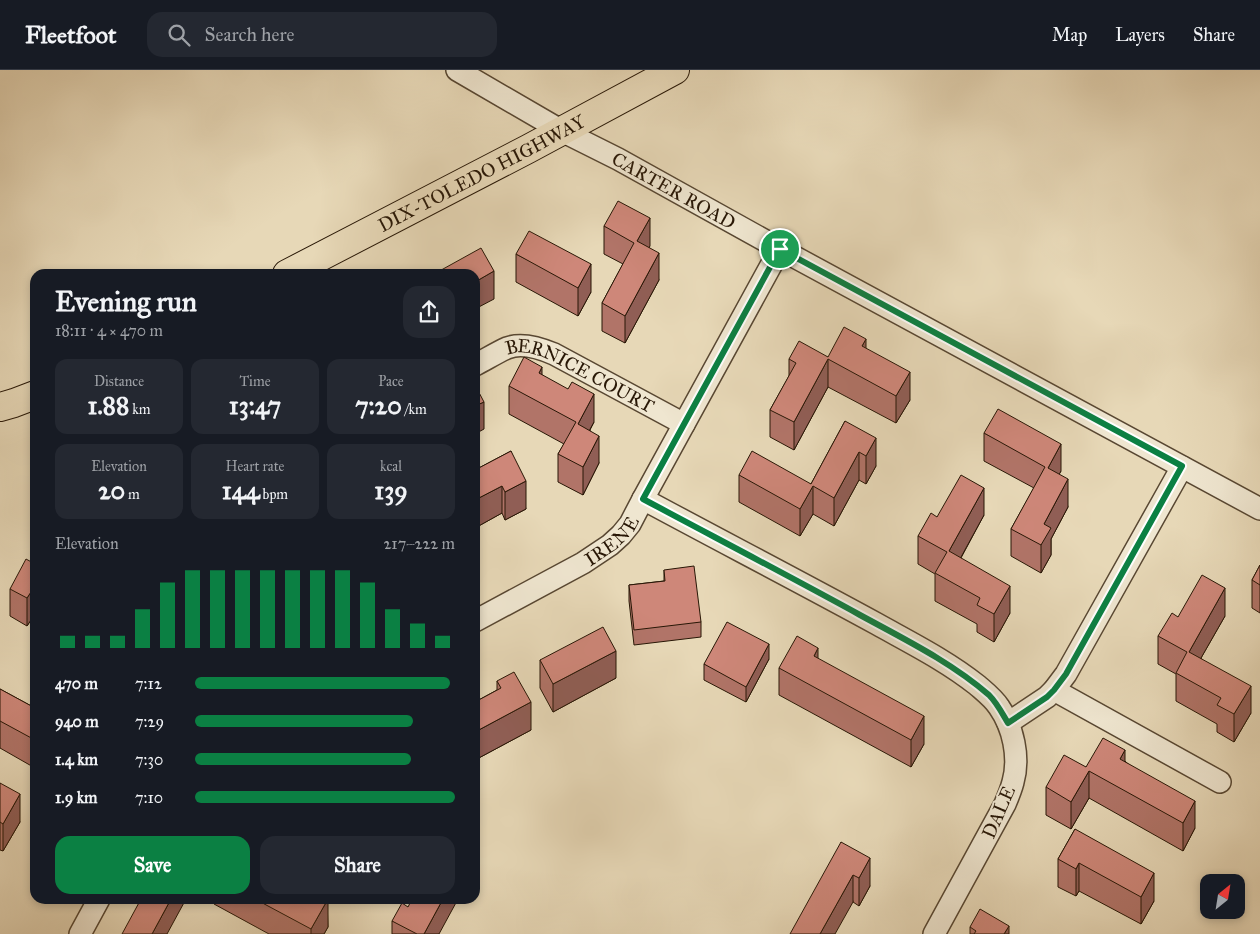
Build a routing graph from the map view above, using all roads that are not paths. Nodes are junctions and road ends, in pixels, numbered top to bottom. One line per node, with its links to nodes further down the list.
1 (457, 70): 3 (street, CARTER ROAD)
2 (675, 70): 3 (main road, DIX-TOLEDO HIGHWAY)
3 (562, 131): 4 (street, CARTER ROAD); 5 (main road, DIX-TOLEDO HIGHWAY)
4 (780, 249): 9 (street, IRENE); 10 (street, CARTER ROAD)
5 (298, 269)
6 (480, 363): 9 (street, BERNICE COURT)
7 (30, 398): 8 (main road)
8 (0, 407)
9 (684, 424): 11 (street, IRENE)
10 (1182, 466): 12 (street, CARTER ROAD); 14 (street)
11 (643, 499): 13 (street, IRENE); 15 (street, DALE)
12 (1260, 509)
13 (480, 618)
14 (1054, 690): 15 (street); 16 (street)
15 (1008, 723): 19 (street, DALE)
16 (1220, 782)
17 (96, 904): 18 (street)
18 (80, 934)
19 (934, 934)

